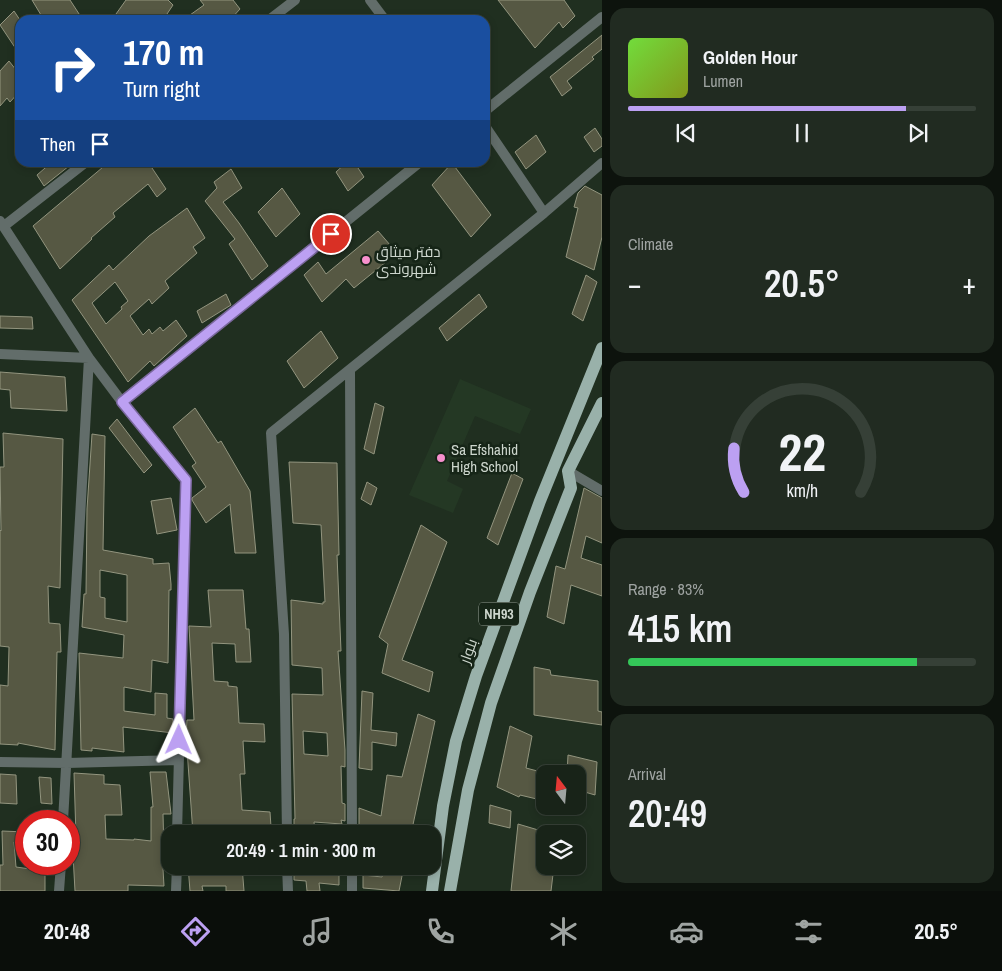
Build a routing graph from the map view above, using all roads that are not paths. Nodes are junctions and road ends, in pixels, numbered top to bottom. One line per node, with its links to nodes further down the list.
1 (295, 0): 3 (street)
2 (370, 0): 4 (street)
3 (276, 15)
4 (381, 15)
5 (602, 17): 6 (street)
6 (490, 107)
7 (490, 133): 11 (street)
8 (602, 163): 11 (street)
9 (79, 167): 12 (street)
10 (414, 167): 17 (street)
11 (544, 213): 16 (street)
12 (2, 223): 15 (street)
13 (602, 348): 36 (main road, بلوار / NH93)
14 (0, 354): 15 (street)
15 (89, 358): 17 (street); 23 (street)
16 (350, 370): 26 (street); 27 (street)
17 (122, 402): 21 (street)
18 (602, 402): 19 (main road, NH93)
19 (568, 471): 20 (street); 37 (main road, NH93)
20 (602, 491)
21 (179, 760): 23 (street); 25 (street)
22 (0, 762): 23 (street)
23 (67, 763): 24 (street)
24 (65, 810)
25 (177, 825)
26 (287, 825)
27 (352, 825)
28 (60, 875): 32 (street)
29 (177, 875): 33 (street)
30 (287, 875): 34 (street)
31 (352, 875): 35 (street)
32 (59, 891)
33 (176, 891)
34 (288, 891)
35 (352, 891)
36 (432, 891)
37 (450, 891)

